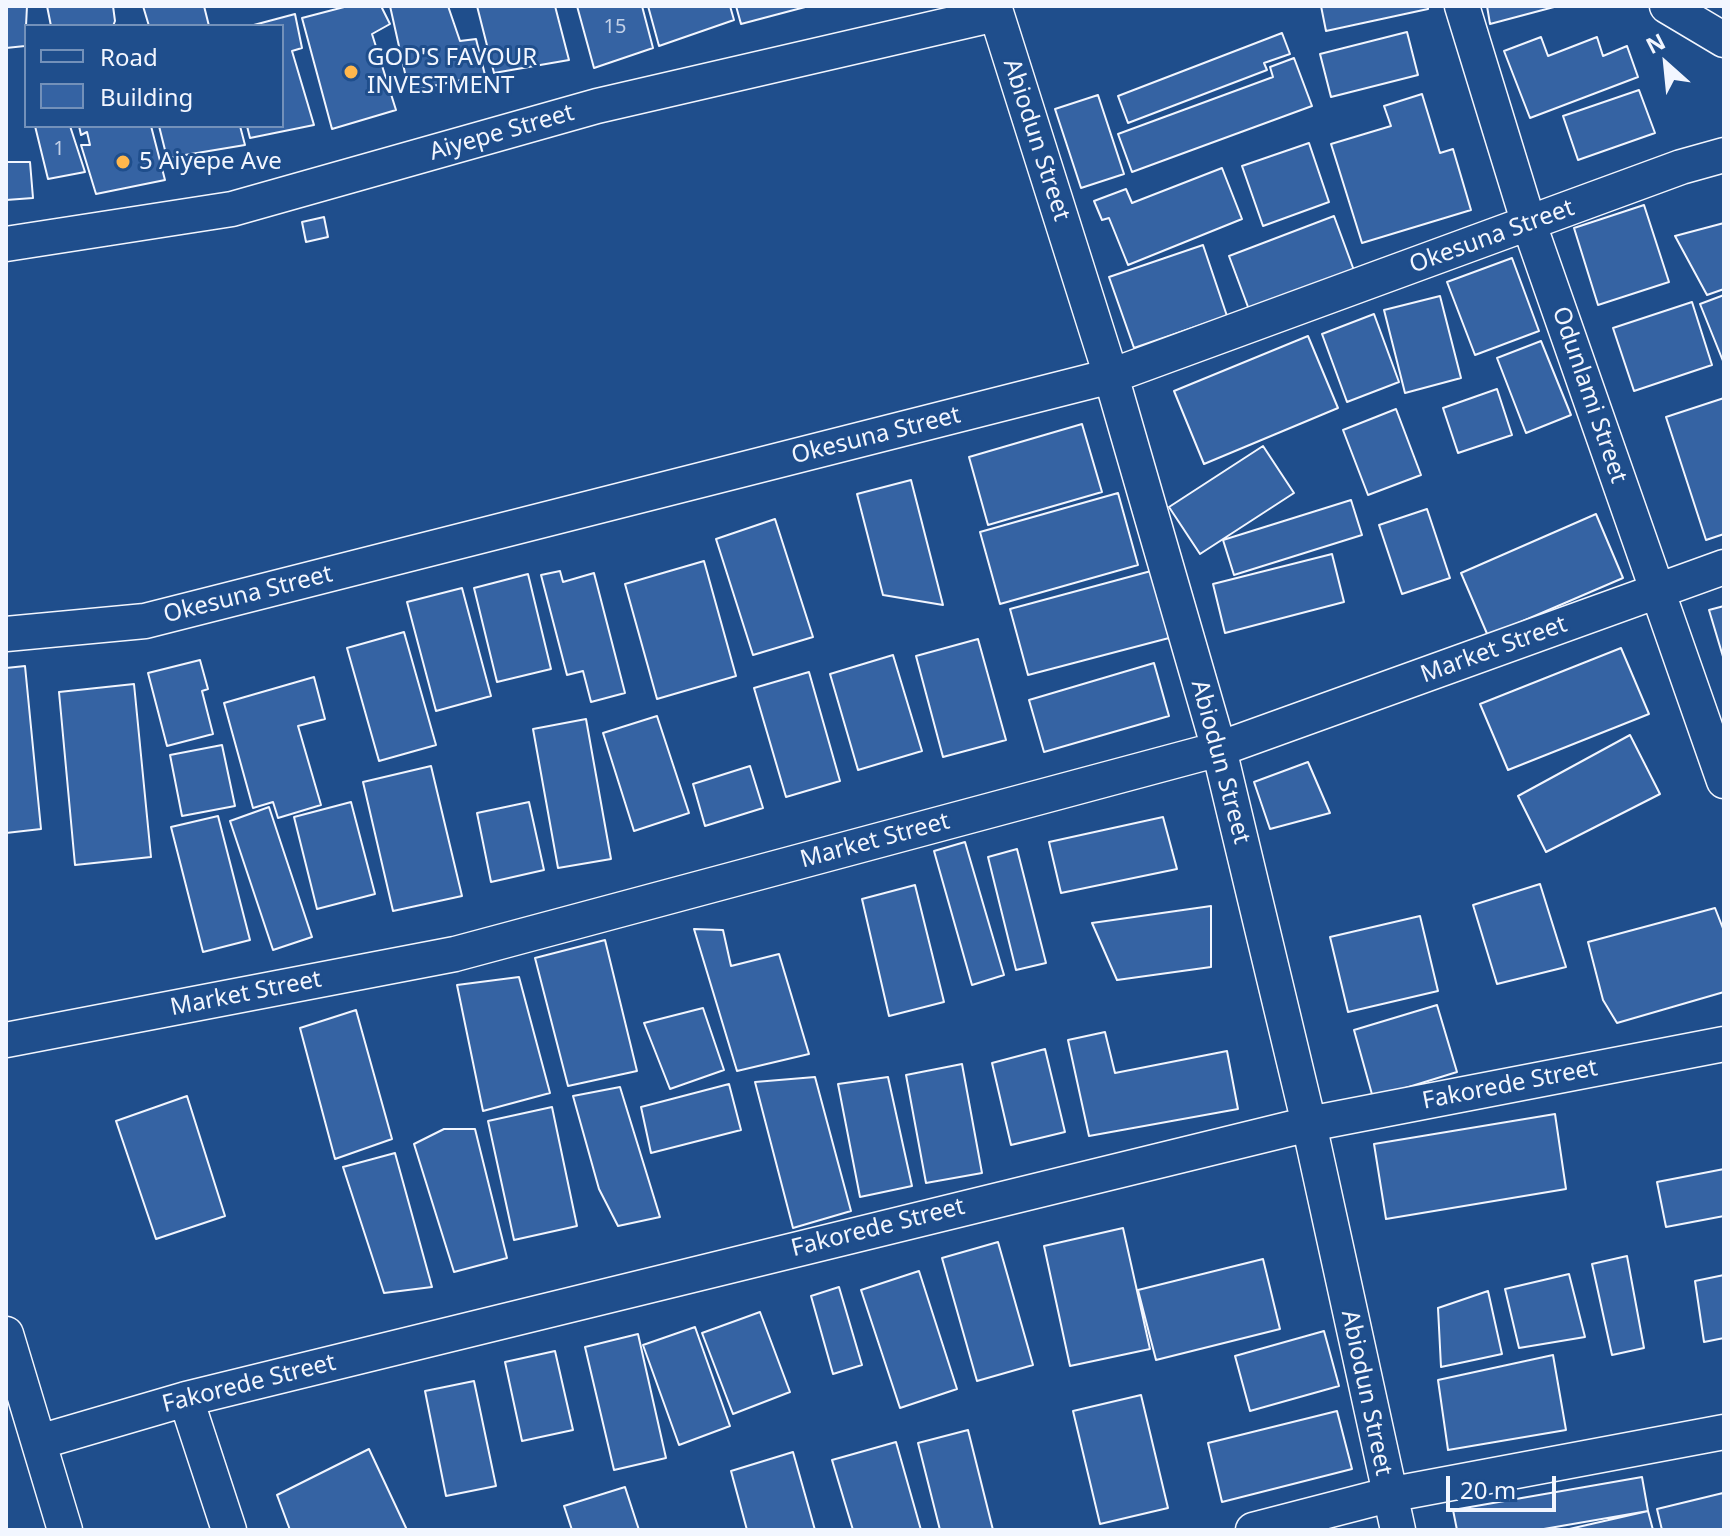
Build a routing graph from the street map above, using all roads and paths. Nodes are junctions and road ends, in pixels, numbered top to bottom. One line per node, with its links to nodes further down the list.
1 (1462, 6): 6 (street, Odunlami Street)
2 (1667, 6): 4 (street)
3 (995, 10): 7 (street, Aiyepe Street); 8 (street, Abiodun Street)
4 (1724, 40)
5 (1724, 155): 6 (street, Okesuna Street)
6 (1529, 224): 8 (street, Okesuna Street); 10 (street, Odunlami Street)
7 (6, 244)
8 (1111, 376): 11 (street, Okesuna Street); 12 (street, Abiodun Street)
9 (1724, 567): 10 (street, Market Street)
10 (1658, 591): 12 (street, Market Street); 13 (street, Odunlami Street)
11 (6, 634)
12 (1219, 749): 14 (street, Market Street); 16 (street, Abiodun Street)
13 (1724, 781)
14 (6, 1040)
15 (1724, 1044): 16 (street, Fakorede Street)
16 (1309, 1124): 18 (street, Fakorede Street); 21 (street, Abiodun Street)
17 (6, 1334): 20 (street)
18 (186, 1399): 20 (street, Fakorede Street); 23 (street)
19 (1724, 1432): 21 (street)
20 (39, 1442): 22 (street)
21 (1388, 1495): 24 (street); 25 (street, Abiodun Street)
22 (65, 1530)
23 (229, 1530)
24 (1253, 1530)
25 (1398, 1530)

